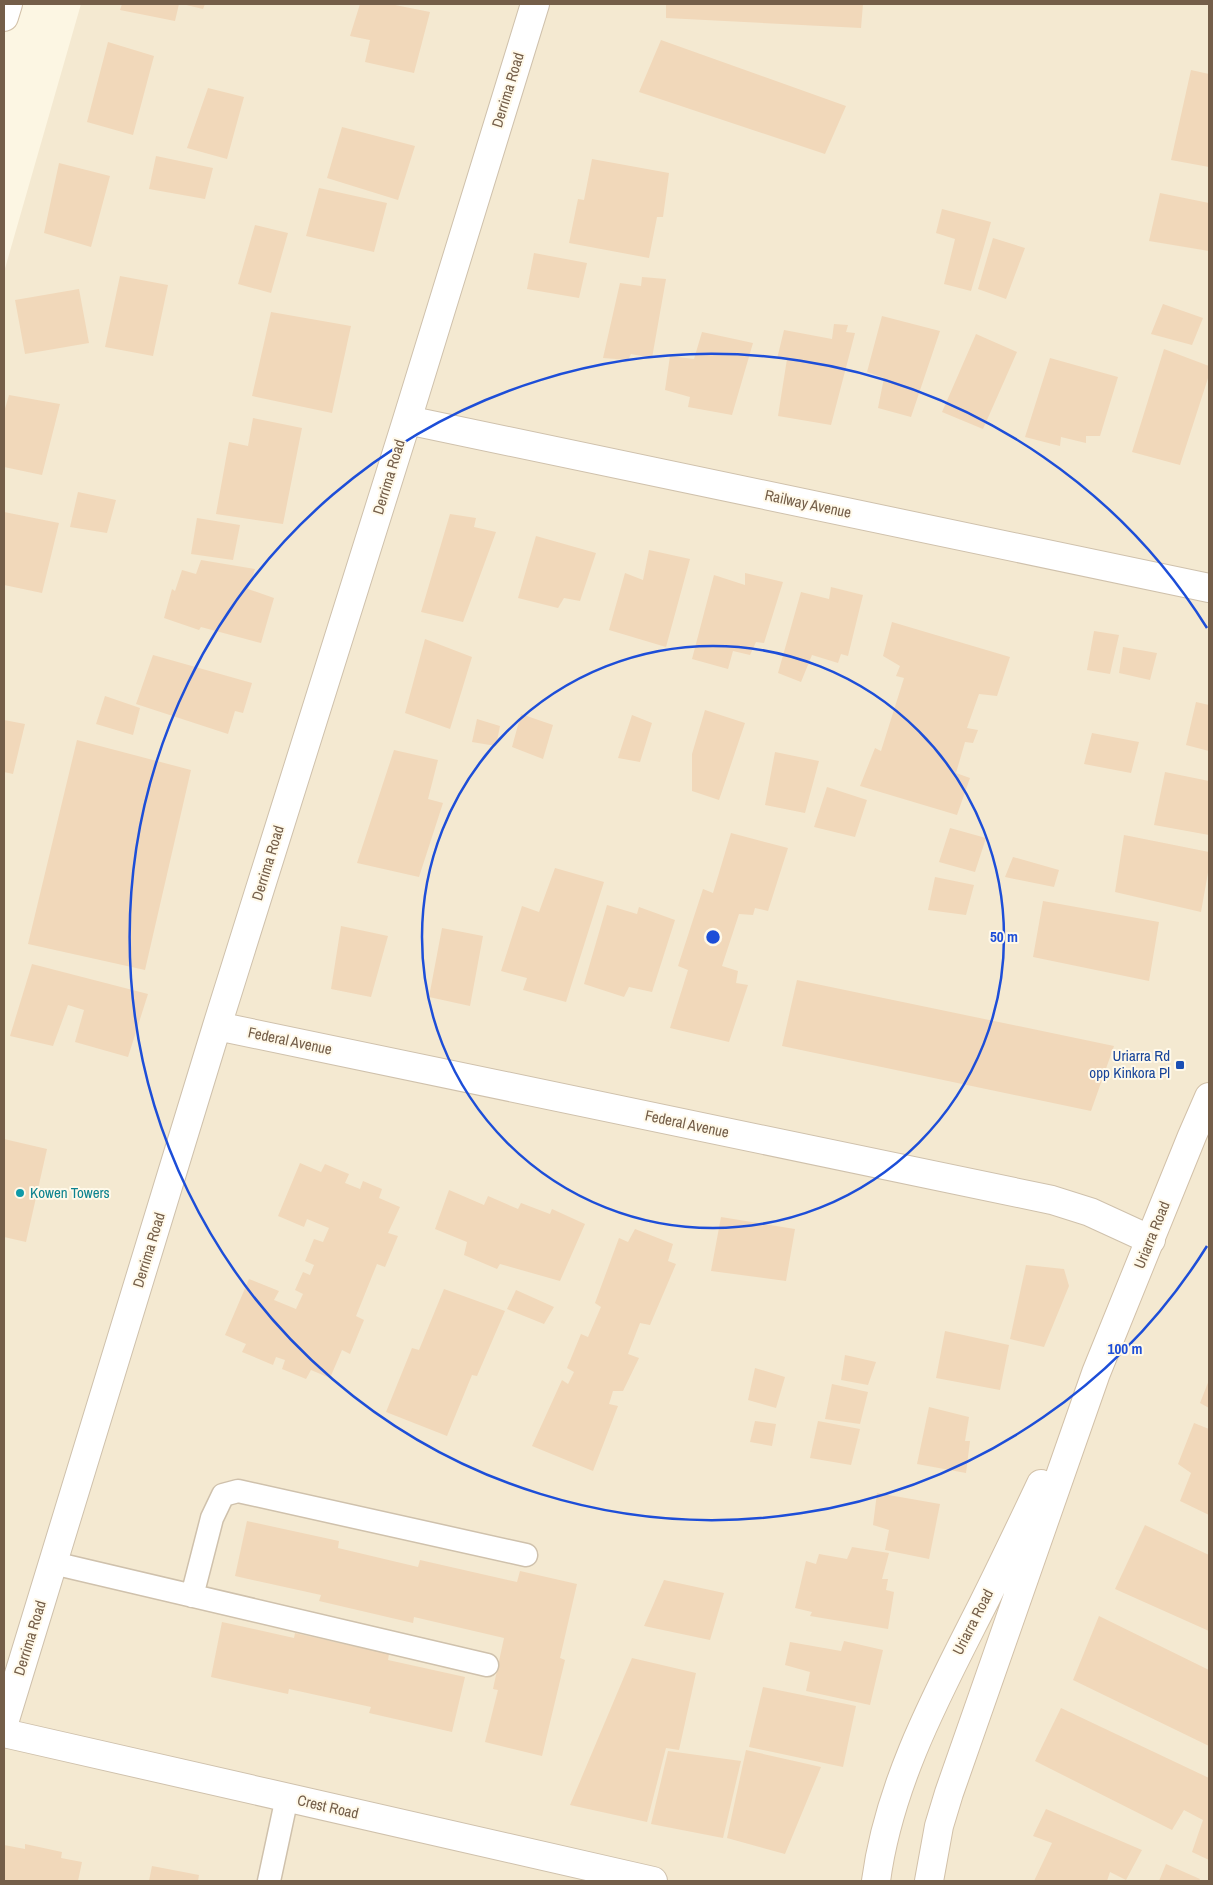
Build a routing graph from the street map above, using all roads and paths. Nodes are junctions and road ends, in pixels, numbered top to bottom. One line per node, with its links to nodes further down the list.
1 (8, 4): 3 (street)
2 (535, 4): 4 (street, Derrima Road)
3 (4, 17)
4 (407, 420): 5 (street, Railway Avenue); 6 (street, Derrima Road)
5 (1209, 588)
6 (217, 1026): 8 (street, Federal Avenue); 11 (street, Derrima Road)
7 (1209, 1097): 8 (street, Uriarra Road)
8 (1151, 1240): 9 (street, Uriarra Road)
9 (1096, 1373): 19 (street, Uriarra Road); 20 (street, Uriarra Road)
10 (526, 1555): 12 (lane)
11 (53, 1563): 12 (lane); 14 (street, Derrima Road)
12 (192, 1596): 13 (lane)
13 (487, 1665)
14 (4, 1724)
15 (4, 1733): 16 (street, Crest Road)
16 (287, 1797): 17 (lane); 18 (street, Crest Road)
17 (269, 1881)
18 (653, 1881)
19 (876, 1881)
20 (929, 1881)

